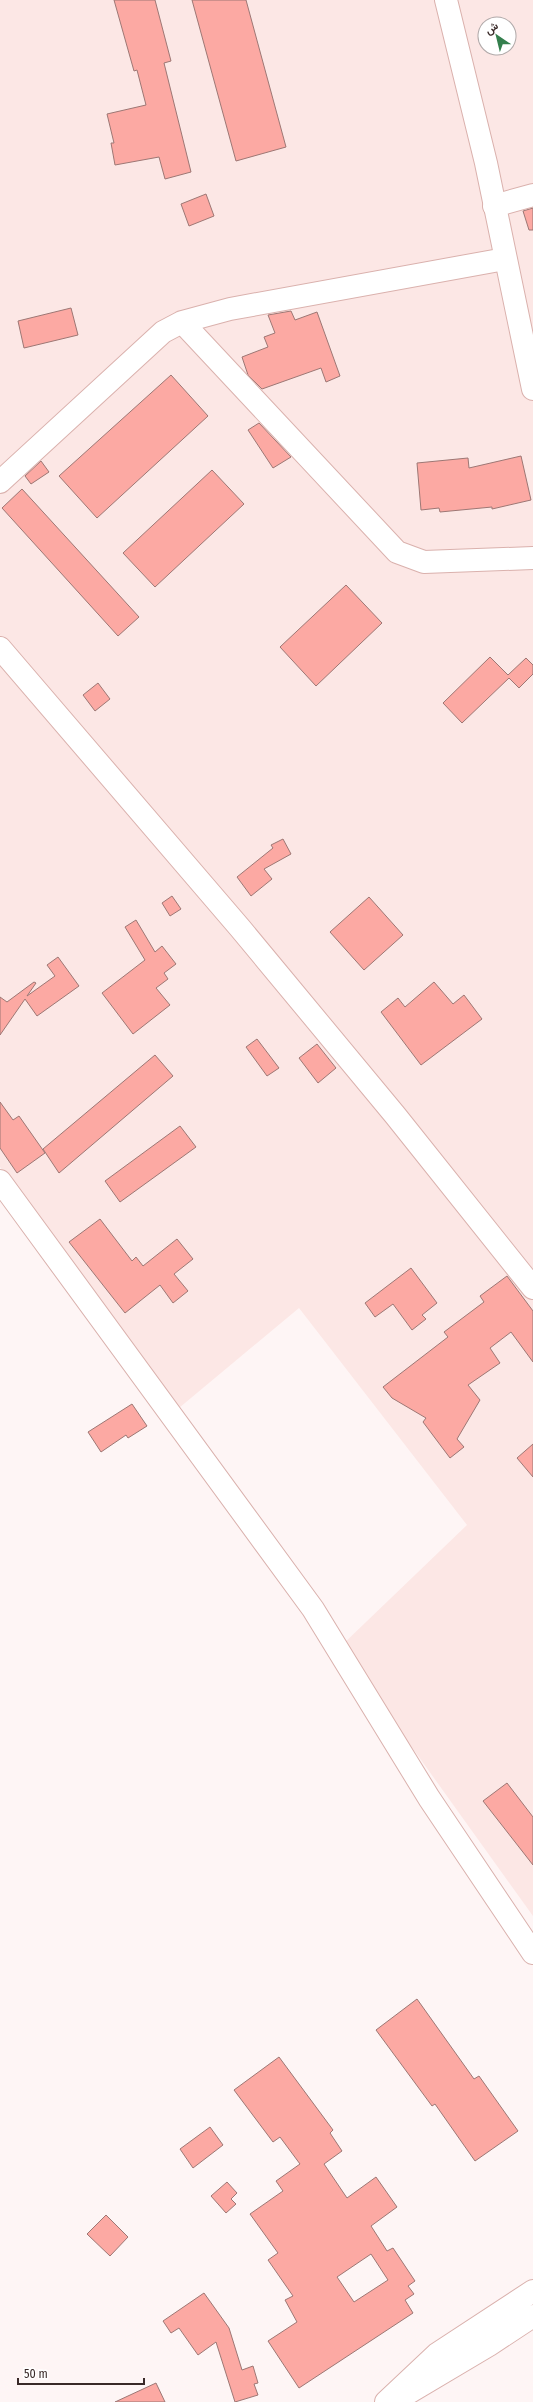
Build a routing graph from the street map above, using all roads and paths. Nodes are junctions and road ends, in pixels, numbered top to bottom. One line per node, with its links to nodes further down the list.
1 (446, 0): 3 (street)
2 (533, 195): 3 (street)
3 (494, 206): 4 (street)
4 (506, 259): 5 (street); 6 (street)
5 (182, 322): 7 (street); 8 (street)
6 (533, 389)
7 (0, 482)
8 (533, 558)
9 (0, 648): 11 (street)
10 (0, 1181): 12 (street)
11 (533, 1288)
12 (533, 1952)
13 (533, 2291): 16 (street)
14 (533, 2316): 17 (street)
15 (533, 2332): 18 (street)
16 (386, 2402)
17 (393, 2402)
18 (422, 2402)

